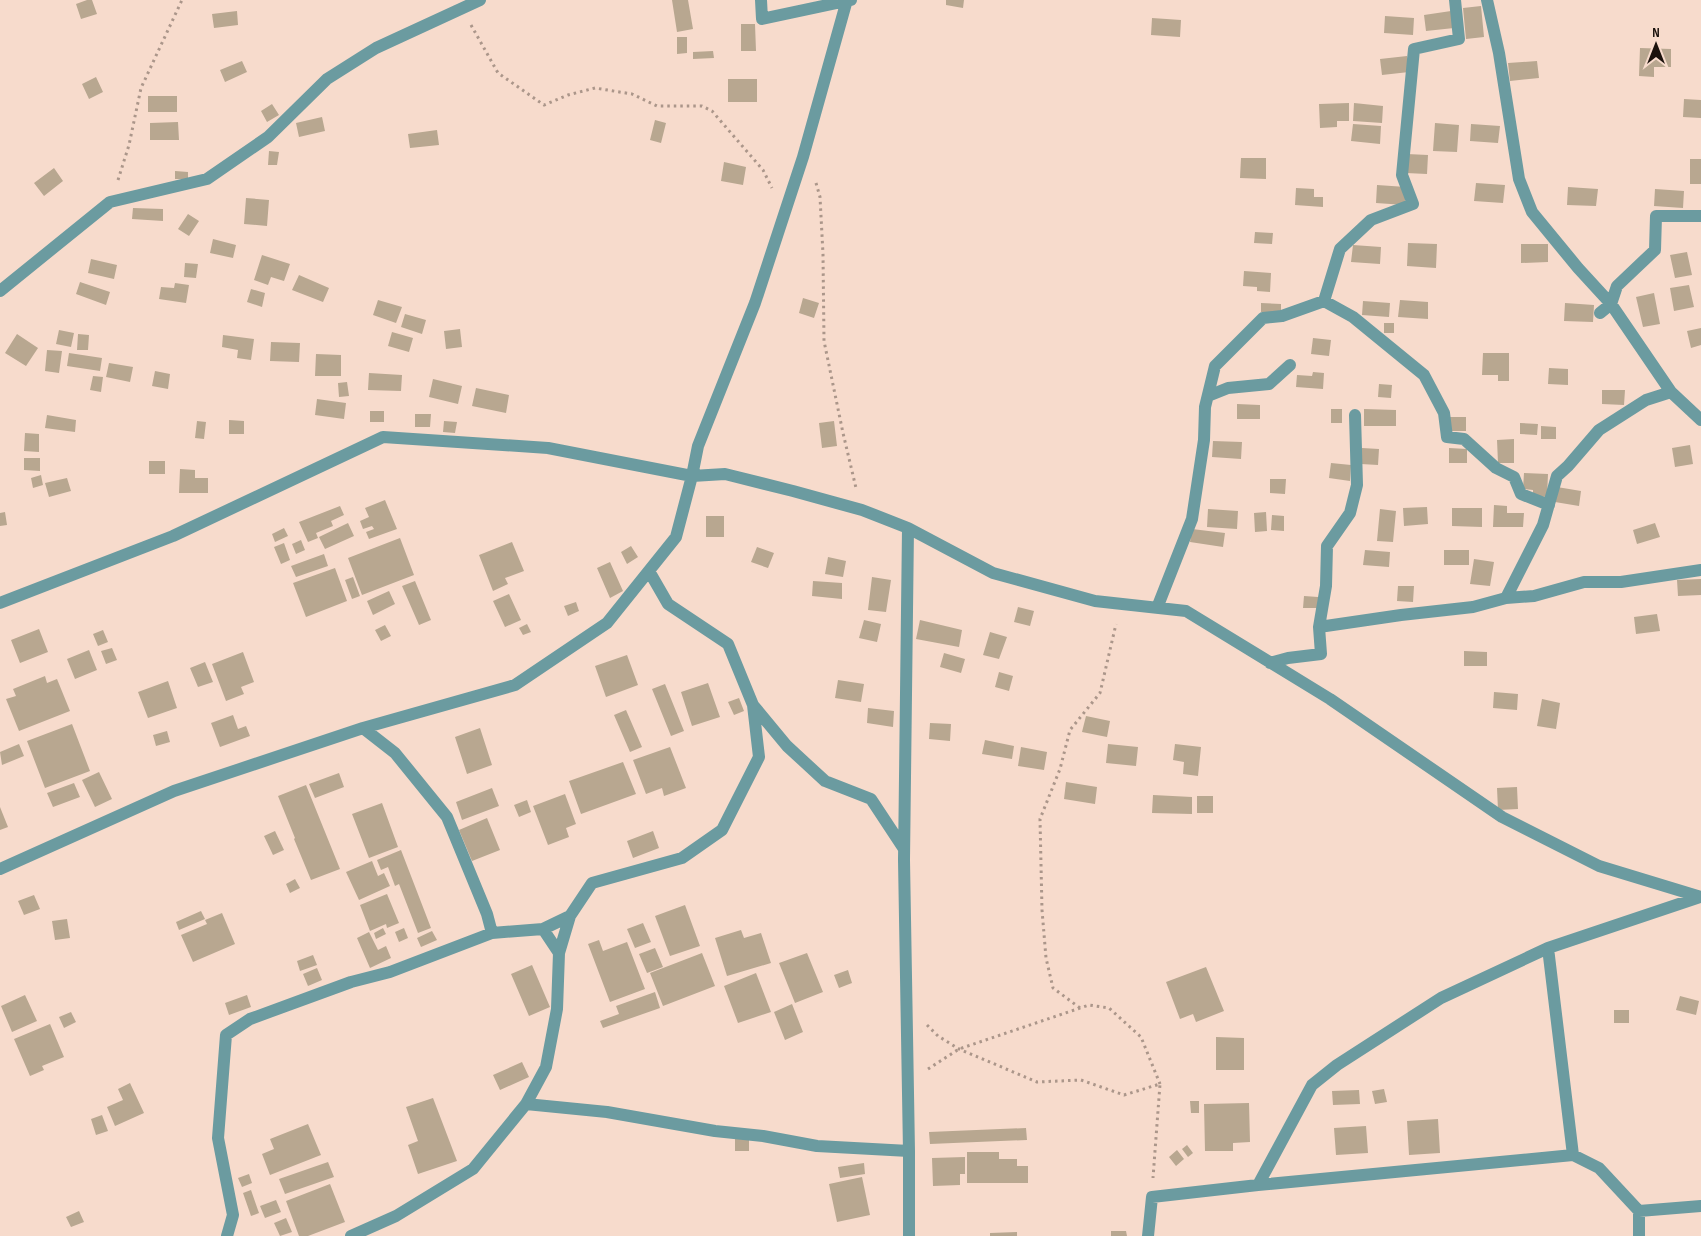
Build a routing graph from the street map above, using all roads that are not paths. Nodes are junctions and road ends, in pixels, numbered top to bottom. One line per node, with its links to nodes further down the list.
1 (480, 0): 7 (street)
2 (761, 0): 5 (street)
3 (1455, 0): 8 (street)
4 (1487, 0): 9 (street)
5 (848, 1): 16 (street)
6 (1701, 216): 9 (street)
7 (0, 291)
8 (1324, 301): 13 (street); 17 (street)
9 (1611, 304): 10 (street); 12 (street)
10 (1600, 313)
11 (1290, 365): 13 (street)
12 (1671, 392): 15 (street); 17 (street)
13 (1208, 396): 23 (street)
14 (1355, 414): 24 (street)
15 (1701, 420)
16 (692, 476): 18 (street); 20 (street); 22 (street)
17 (1549, 505): 21 (street)
18 (908, 528): 23 (street); 28 (street)
19 (1701, 570): 21 (street)
20 (649, 572): 26 (street); 27 (street)
21 (1506, 598): 24 (street)
22 (0, 603)
23 (1157, 608): 25 (street)
24 (1319, 627): 25 (street)
25 (1270, 663): 30 (street)
26 (753, 705): 28 (street); 31 (street)
27 (363, 728): 29 (street); 33 (street)
28 (904, 849): 37 (street)
29 (0, 869)
30 (1700, 897): 34 (street)
31 (570, 916): 32 (street); 35 (street)
32 (543, 929): 33 (street); 35 (street)
33 (492, 933): 42 (street)
34 (1548, 948): 38 (street); 39 (street)
35 (559, 954): 36 (street)
36 (526, 1104): 37 (street); 43 (street)
37 (909, 1151): 44 (street)
38 (1573, 1155): 39 (street); 41 (street)
39 (1258, 1185): 45 (street)
40 (1701, 1206): 41 (street)
41 (1639, 1211): 46 (street)
42 (227, 1236)
43 (351, 1236)
44 (909, 1236)
45 (1148, 1236)
46 (1639, 1236)

